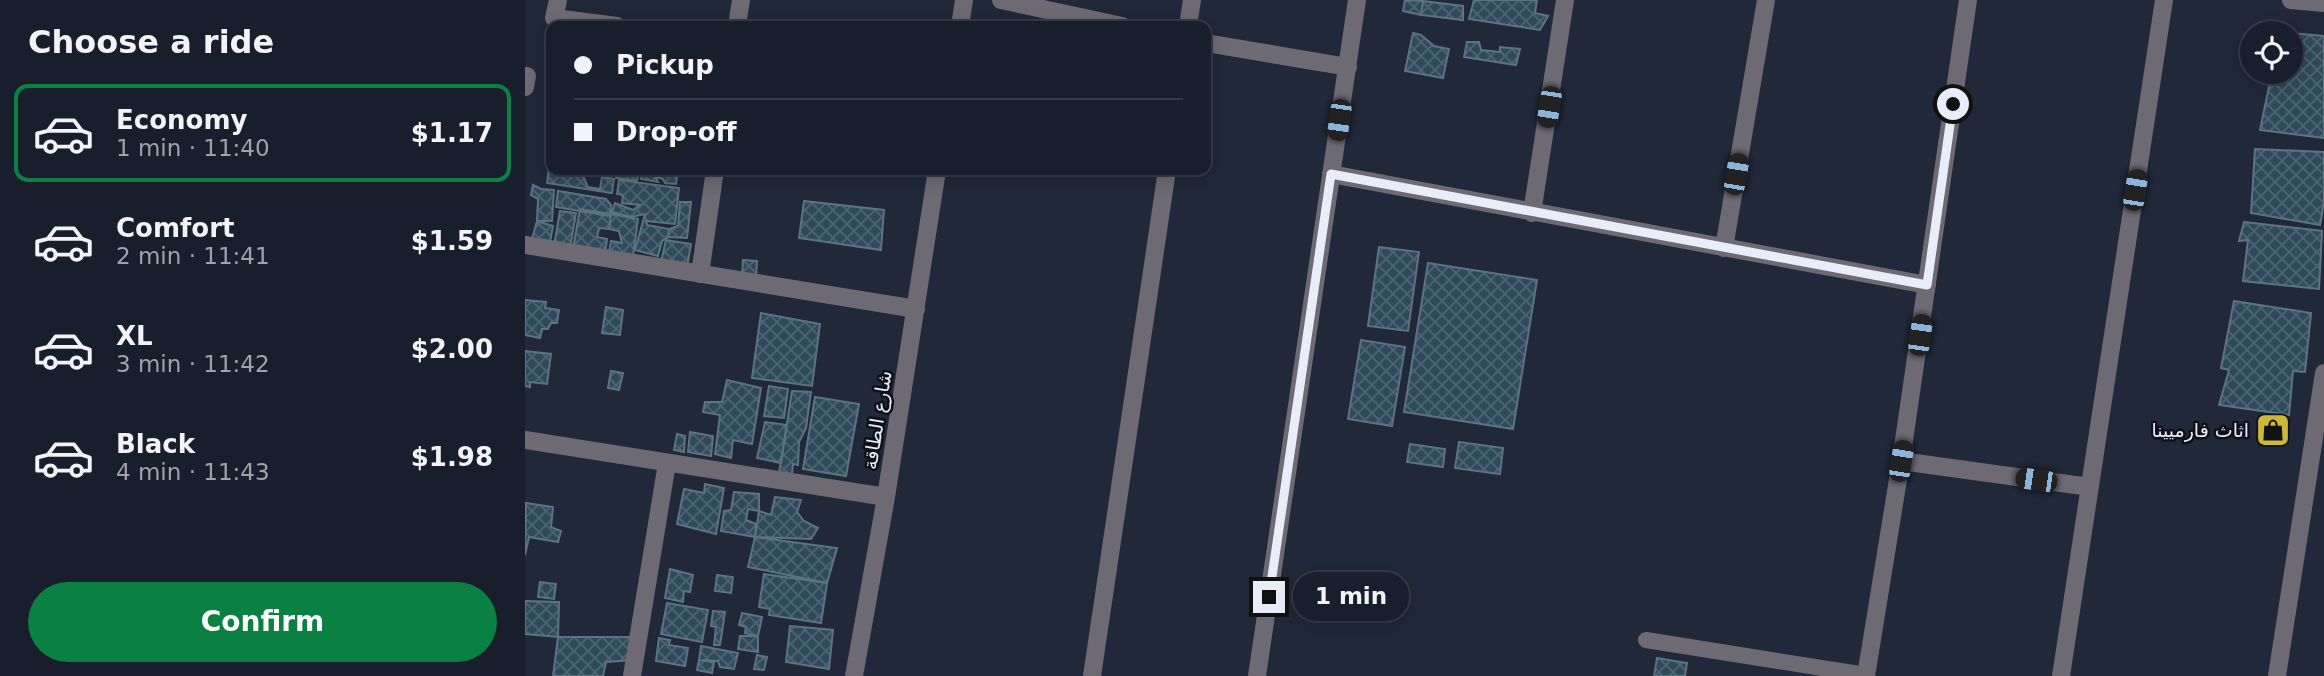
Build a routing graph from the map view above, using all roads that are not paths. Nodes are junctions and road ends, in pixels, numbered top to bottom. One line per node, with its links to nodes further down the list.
1 (558, 0): 13 (street)
2 (741, 0): 14 (street)
3 (964, 0): 15 (street)
4 (1001, 0): 16 (street)
5 (1192, 0): 17 (street)
6 (1357, 0): 19 (street)
7 (1565, 0): 26 (street)
8 (1766, 0): 28 (street)
9 (1968, 0): 30 (street)
10 (2164, 0): 36 (street)
11 (2291, 0): 12 (street)
12 (2324, 3)
13 (578, 21)
14 (738, 21)
15 (961, 21)
16 (1099, 21)
17 (1189, 21)
18 (1211, 44): 19 (street)
19 (1347, 66): 22 (street)
20 (525, 76): 21 (street)
21 (525, 87)
22 (1331, 174): 26 (street); 42 (street)
23 (714, 175): 29 (street)
24 (936, 175): 31 (street, شارع الطاقة)
25 (1166, 175): 41 (street)
26 (1532, 213): 28 (street)
27 (525, 245): 29 (street)
28 (1724, 248): 30 (street)
29 (700, 274): 31 (street)
30 (1927, 285): 34 (street)
31 (916, 309): 37 (street, شارع الطاقة)
32 (2324, 373): 45 (street)
33 (525, 440): 35 (street)
34 (1901, 461): 36 (street); 43 (street)
35 (667, 463): 37 (street); 39 (street)
36 (2090, 487): 44 (street)
37 (886, 497): 40 (street, شارع الطاقة)
38 (1646, 640): 43 (lane)
39 (632, 676)
40 (854, 676)
41 (1092, 676)
42 (1257, 676)
43 (1866, 676)
44 (2061, 676)
45 (2277, 676)

